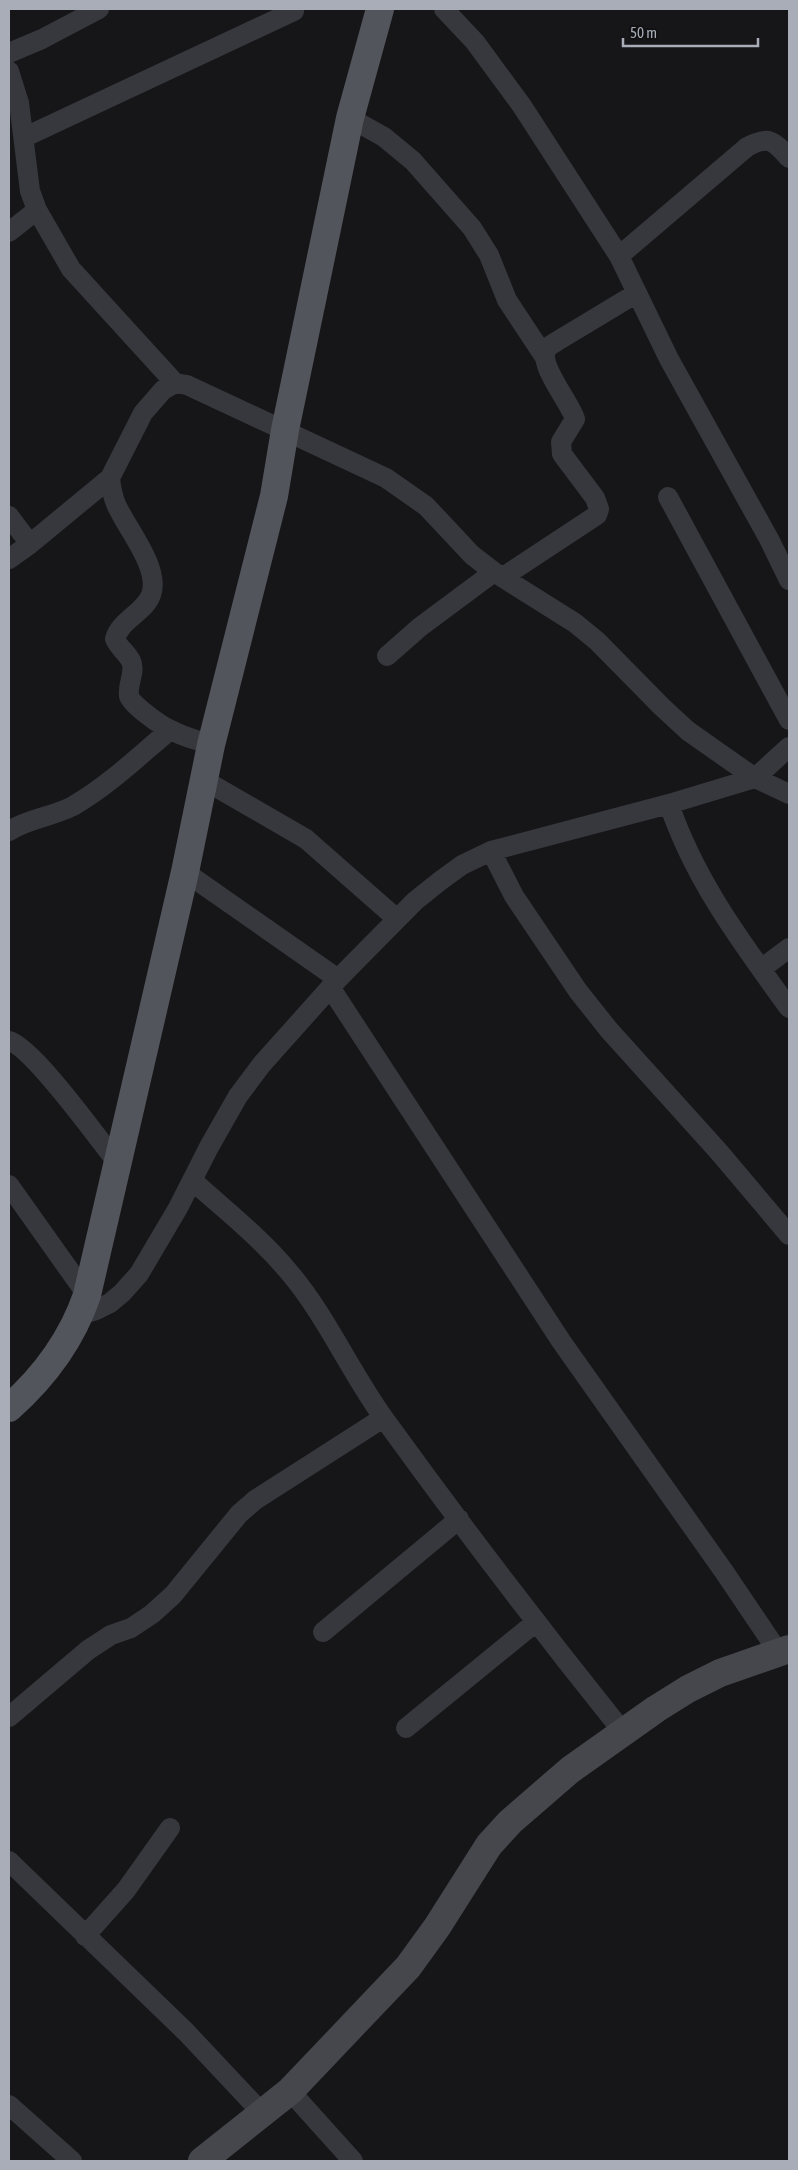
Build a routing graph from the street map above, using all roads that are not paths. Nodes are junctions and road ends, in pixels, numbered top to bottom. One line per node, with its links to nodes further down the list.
1 (99, 9): 5 (street)
2 (380, 9): 7 (main road)
3 (444, 9): 12 (street)
4 (294, 11): 8 (street)
5 (9, 53)
6 (9, 71): 8 (street)
7 (350, 118): 14 (street); 16 (main road)
8 (24, 137): 10 (street)
9 (789, 158): 12 (street)
10 (38, 210): 11 (street); 15 (street)
11 (9, 232)
12 (619, 256): 13 (street)
13 (637, 293): 14 (street); 23 (street)
14 (544, 356): 22 (street)
15 (175, 383): 16 (street); 17 (street)
16 (285, 430): 22 (street); 27 (main road)
17 (110, 478): 20 (street); 26 (street)
18 (668, 497): 25 (street)
19 (9, 516): 20 (street)
20 (30, 544): 21 (street)
21 (9, 559)
22 (499, 575): 24 (street); 29 (street)
23 (789, 580)
24 (387, 656)
25 (789, 720)
26 (170, 730): 27 (street); 33 (street)
27 (211, 745): 30 (main road)
28 (789, 747): 29 (street)
29 (755, 778): 31 (street); 32 (street)
30 (204, 780): 35 (main road); 36 (street)
31 (789, 794)
32 (669, 804): 34 (street); 38 (street)
33 (9, 831)
34 (491, 851): 36 (street); 45 (street)
35 (185, 872): 39 (street); 42 (main road)
36 (397, 919): 39 (street)
37 (789, 948): 38 (street)
38 (760, 969): 40 (street)
39 (334, 983): 43 (street); 52 (street)
40 (789, 1008)
41 (9, 1041): 42 (street)
42 (119, 1165): 46 (main road)
43 (193, 1181): 46 (street); 48 (street)
44 (9, 1185): 46 (street)
45 (789, 1235)
46 (84, 1305): 47 (main road)
47 (9, 1408)
48 (383, 1418): 49 (street); 53 (street)
49 (459, 1519): 50 (street); 51 (street)
50 (536, 1622): 54 (street); 55 (street)
51 (323, 1632)
52 (784, 1651): 55 (street)
53 (9, 1717)
54 (406, 1728)
55 (623, 1732): 59 (street)
56 (170, 1828): 58 (street)
57 (9, 1861): 58 (street)
58 (85, 1936): 61 (street)
59 (290, 2091): 61 (street); 64 (street)
60 (9, 2105): 62 (street)
61 (263, 2114): 63 (street)
62 (72, 2161)
63 (202, 2161)
64 (353, 2161)

